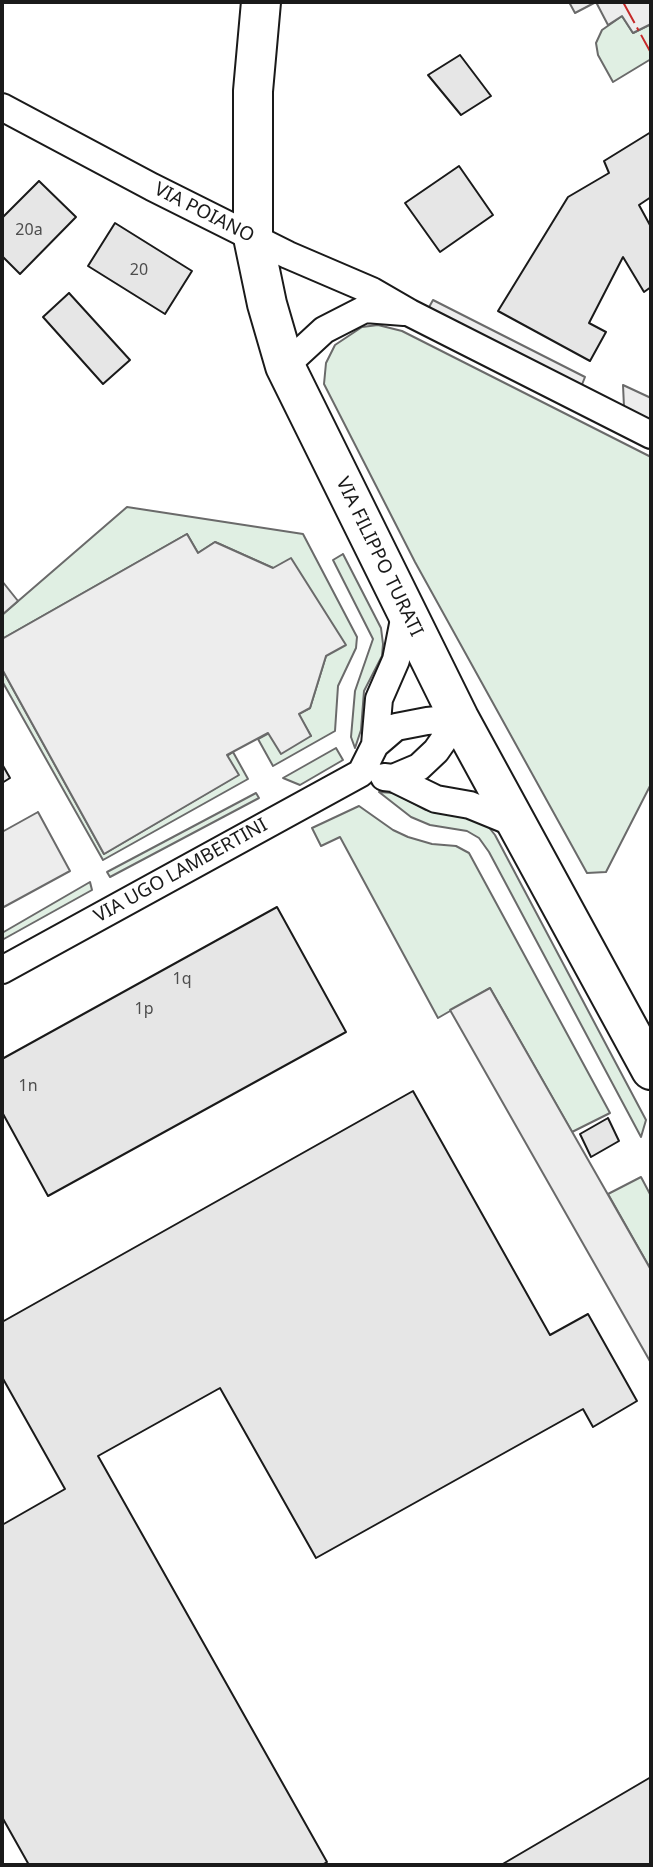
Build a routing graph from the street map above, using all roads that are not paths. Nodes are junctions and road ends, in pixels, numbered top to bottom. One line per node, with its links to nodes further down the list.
1 (261, 2): 3 (main road, VIA FILIPPO TURATI)
2 (2, 107): 3 (street, VIA POIANO)
3 (253, 237): 4 (street, VIA POIANO); 5 (main road, VIA FILIPPO TURATI)
4 (410, 313): 5 (street, VIA POIANO); 6 (street, VIA POIANO)
5 (285, 366): 7 (main road, VIA FILIPPO TURATI)
6 (651, 435)
7 (406, 608): 8 (main road, VIA FILIPPO TURATI); 9 (street)
8 (459, 718): 9 (street); 11 (street); 12 (main road, VIA FILIPPO TURATI)
9 (375, 745): 10 (street)
10 (361, 773): 11 (street); 13 (street, VIA UGO LAMBERTINI)
11 (393, 778): 12 (street)
12 (519, 825): 14 (main road, VIA FILIPPO TURATI)
13 (2, 970)
14 (651, 1070)

